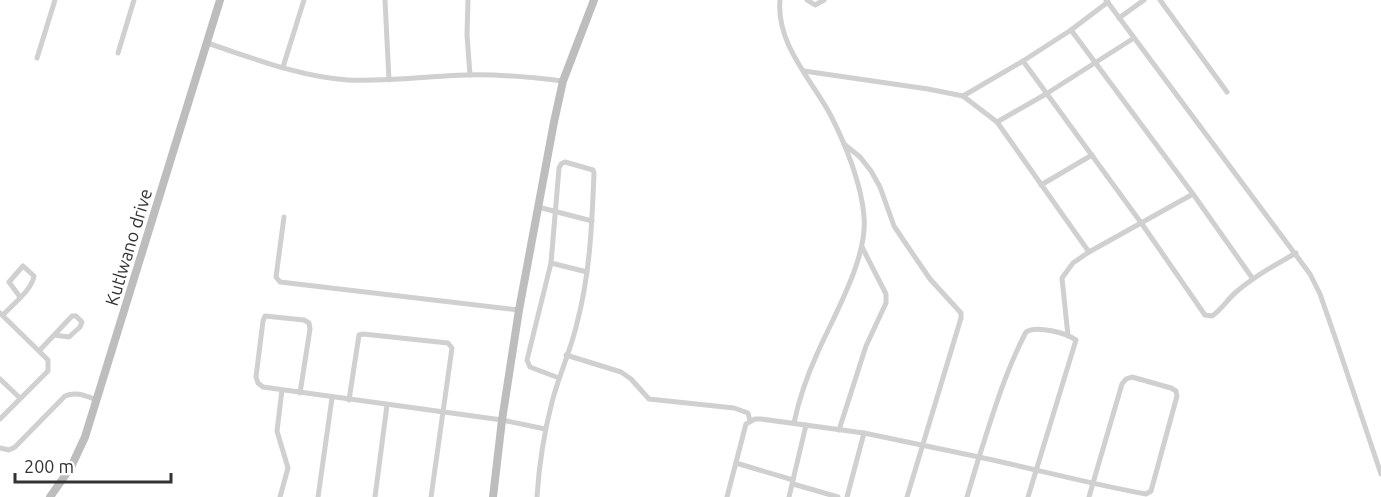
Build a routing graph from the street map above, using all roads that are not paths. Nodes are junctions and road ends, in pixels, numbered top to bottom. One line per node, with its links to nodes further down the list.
1 (55, 0): 19 (street)
2 (134, 0): 18 (street)
3 (220, 0): 17 (street, Kutlwano drive)
4 (304, 0): 22 (street)
5 (385, 0): 25 (street)
6 (468, 0): 24 (street)
7 (594, 0): 26 (street)
8 (780, 0): 23 (street)
9 (807, 0): 10 (street)
10 (824, 0)
11 (1144, 0): 14 (street)
12 (1160, 0): 27 (street)
13 (1107, 1): 14 (street); 15 (street)
14 (1119, 18): 16 (street)
15 (1071, 30): 20 (street); 21 (street)
16 (1134, 39): 21 (street); 42 (street)
17 (207, 43): 22 (street); 60 (street, Kutlwano drive)
18 (118, 54)
19 (37, 58)
20 (1023, 61): 28 (street); 29 (street)
21 (1095, 63): 28 (street); 34 (street)
22 (284, 67): 25 (street)
23 (804, 71): 29 (street); 31 (street)
24 (470, 75): 25 (street); 26 (street)
25 (389, 80)
26 (563, 81): 35 (street)
27 (1227, 92)
28 (1046, 94): 30 (street); 32 (street)
29 (963, 96): 30 (street)
30 (997, 123): 33 (street)
31 (842, 143): 40 (street); 71 (street)
32 (1092, 155): 33 (street); 39 (street)
33 (1041, 185): 41 (street)
34 (1193, 194): 39 (street); 45 (street)
35 (538, 207): 36 (street); 47 (street)
36 (555, 212): 38 (street); 38 (street); 43 (street)
37 (284, 217): 47 (street)
38 (592, 221): 44 (street)
39 (1142, 224): 41 (street); 45 (street)
40 (862, 247): 66 (street); 69 (street)
41 (1089, 252): 50 (street)
42 (1296, 253): 45 (street); 76 (street)
43 (551, 263): 44 (street); 53 (street)
44 (587, 272): 52 (street)
45 (1252, 279)
46 (20, 297): 46 (street); 48 (street)
47 (519, 310): 64 (street)
48 (1, 314): 51 (street)
49 (54, 335): 49 (street); 51 (street)
50 (1068, 336): 73 (street); 75 (street)
51 (39, 351): 57 (street)
52 (566, 356): 53 (street); 65 (street)
53 (559, 378): 68 (street)
54 (0, 379): 57 (street)
55 (282, 390): 56 (street); 56 (street); 81 (street)
56 (300, 393): 58 (street)
57 (20, 398): 63 (street)
58 (332, 398): 59 (street); 82 (street)
59 (349, 399): 61 (street); 62 (street)
60 (97, 400): 72 (street); 80 (street, Kutlwano drive)
61 (387, 405): 62 (street); 83 (street)
62 (444, 411): 64 (street); 84 (street)
63 (0, 418)
64 (502, 420): 68 (street); 85 (street)
65 (750, 421): 66 (street); 74 (street)
66 (794, 423): 67 (street)
67 (806, 425): 69 (street); 77 (street)
68 (545, 429): 86 (street)
69 (839, 430): 70 (street)
70 (864, 433): 71 (street); 90 (street)
71 (923, 445): 73 (street); 91 (street)
72 (0, 447)
73 (980, 457): 75 (street); 92 (street)
74 (736, 463): 77 (street); 87 (street)
75 (1035, 470): 78 (street); 93 (street)
76 (1381, 474)
77 (793, 482): 88 (street); 89 (street)
78 (1093, 483): 79 (street); 79 (street); 94 (street)
79 (1125, 494)
80 (50, 497)
81 (280, 497)
82 (318, 497)
83 (375, 497)
84 (432, 497)
85 (493, 497)
86 (537, 497)
87 (727, 497)
88 (789, 497)
89 (838, 497)
90 (847, 497)
91 (907, 497)
92 (967, 497)
93 (1028, 497)
94 (1089, 497)

